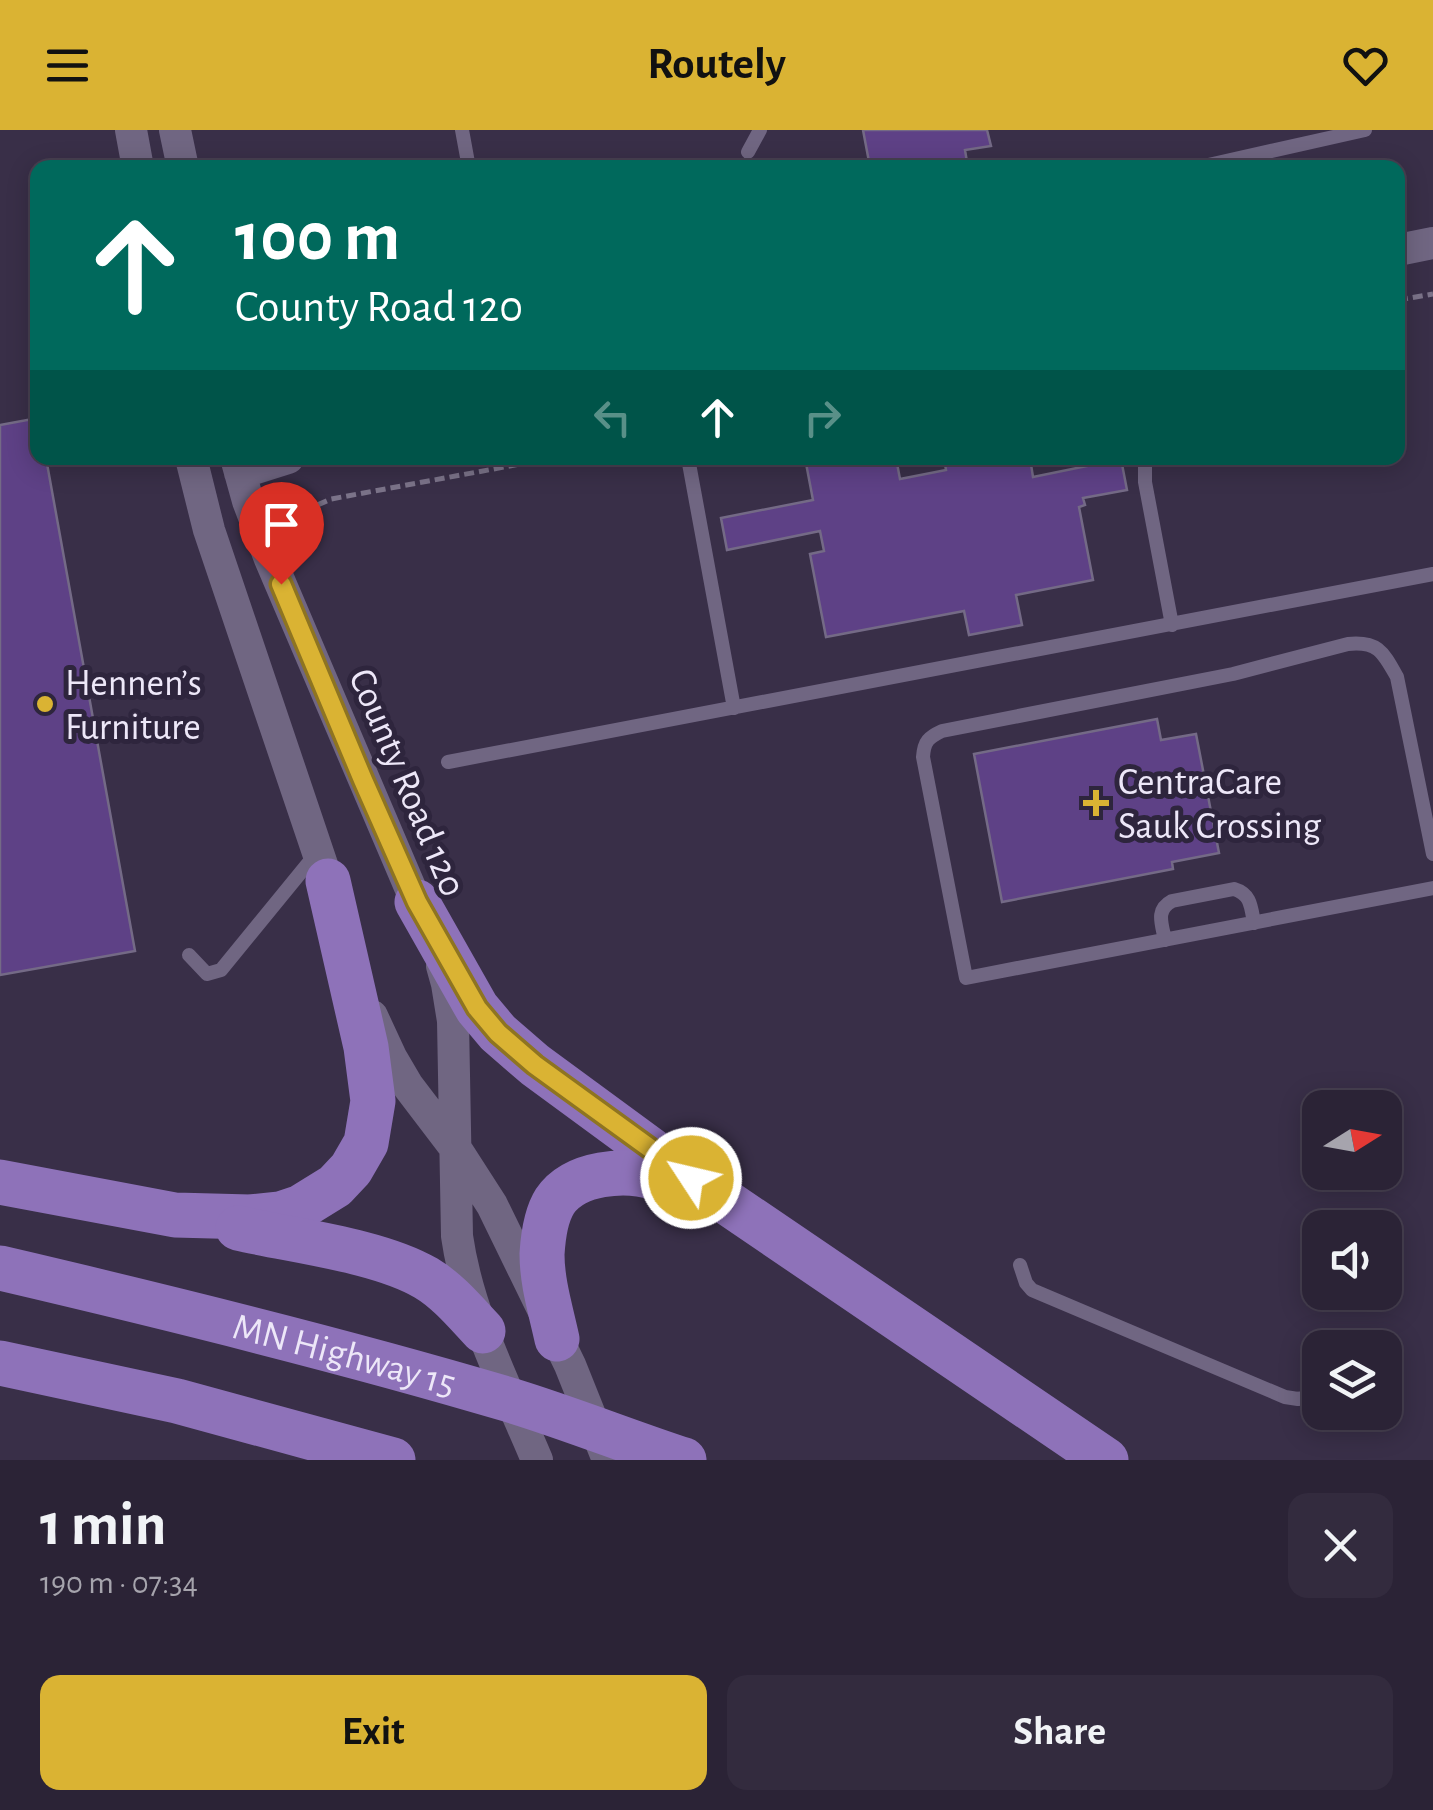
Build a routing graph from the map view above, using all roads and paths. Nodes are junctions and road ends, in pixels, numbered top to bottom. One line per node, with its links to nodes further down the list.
1 (131, 130): 7 (street)
2 (175, 130): 8 (street)
3 (462, 130): 9 (lane)
4 (760, 130): 6 (lane)
5 (1365, 130): 10 (lane)
6 (748, 152)
7 (137, 160)
8 (181, 160)
9 (468, 160)
10 (1231, 160)
11 (1433, 243): 12 (street)
12 (1405, 249)
13 (1433, 294): 14 (path)
14 (1405, 299)
15 (193, 465): 26 (street)
16 (515, 465): 20 (path)
17 (689, 465): 23 (lane)
18 (1144, 465): 22 (lane)
19 (238, 466): 28 (street, County Road 120)
20 (304, 511)
21 (1433, 574): 22 (lane)
22 (1172, 625): 23 (lane)
23 (734, 708): 24 (lane)
24 (448, 762)
25 (1433, 854): 30 (lane)
26 (323, 866): 31 (lane); 32 (street); 34 (highway)
27 (1433, 888): 29 (lane)
28 (417, 902): 32 (street, County Road 120); 35 (highway)
29 (1254, 922): 30 (lane); 30 (lane)
30 (1164, 940)
31 (189, 956)
32 (456, 1149): 38 (street, County Road 120); 39 (street)
33 (0, 1182): 34 (highway)
34 (168, 1213): 38 (highway)
35 (776, 1236): 39 (highway); 46 (highway)
36 (1020, 1265): 41 (lane)
37 (0, 1268): 45 (highway, MN Highway 15)
38 (486, 1337): 43 (street, County Road 120)
39 (563, 1352): 44 (street)
40 (0, 1363): 42 (highway)
41 (1302, 1398)
42 (393, 1460)
43 (536, 1460)
44 (608, 1460)
45 (684, 1460)
46 (1106, 1460)

